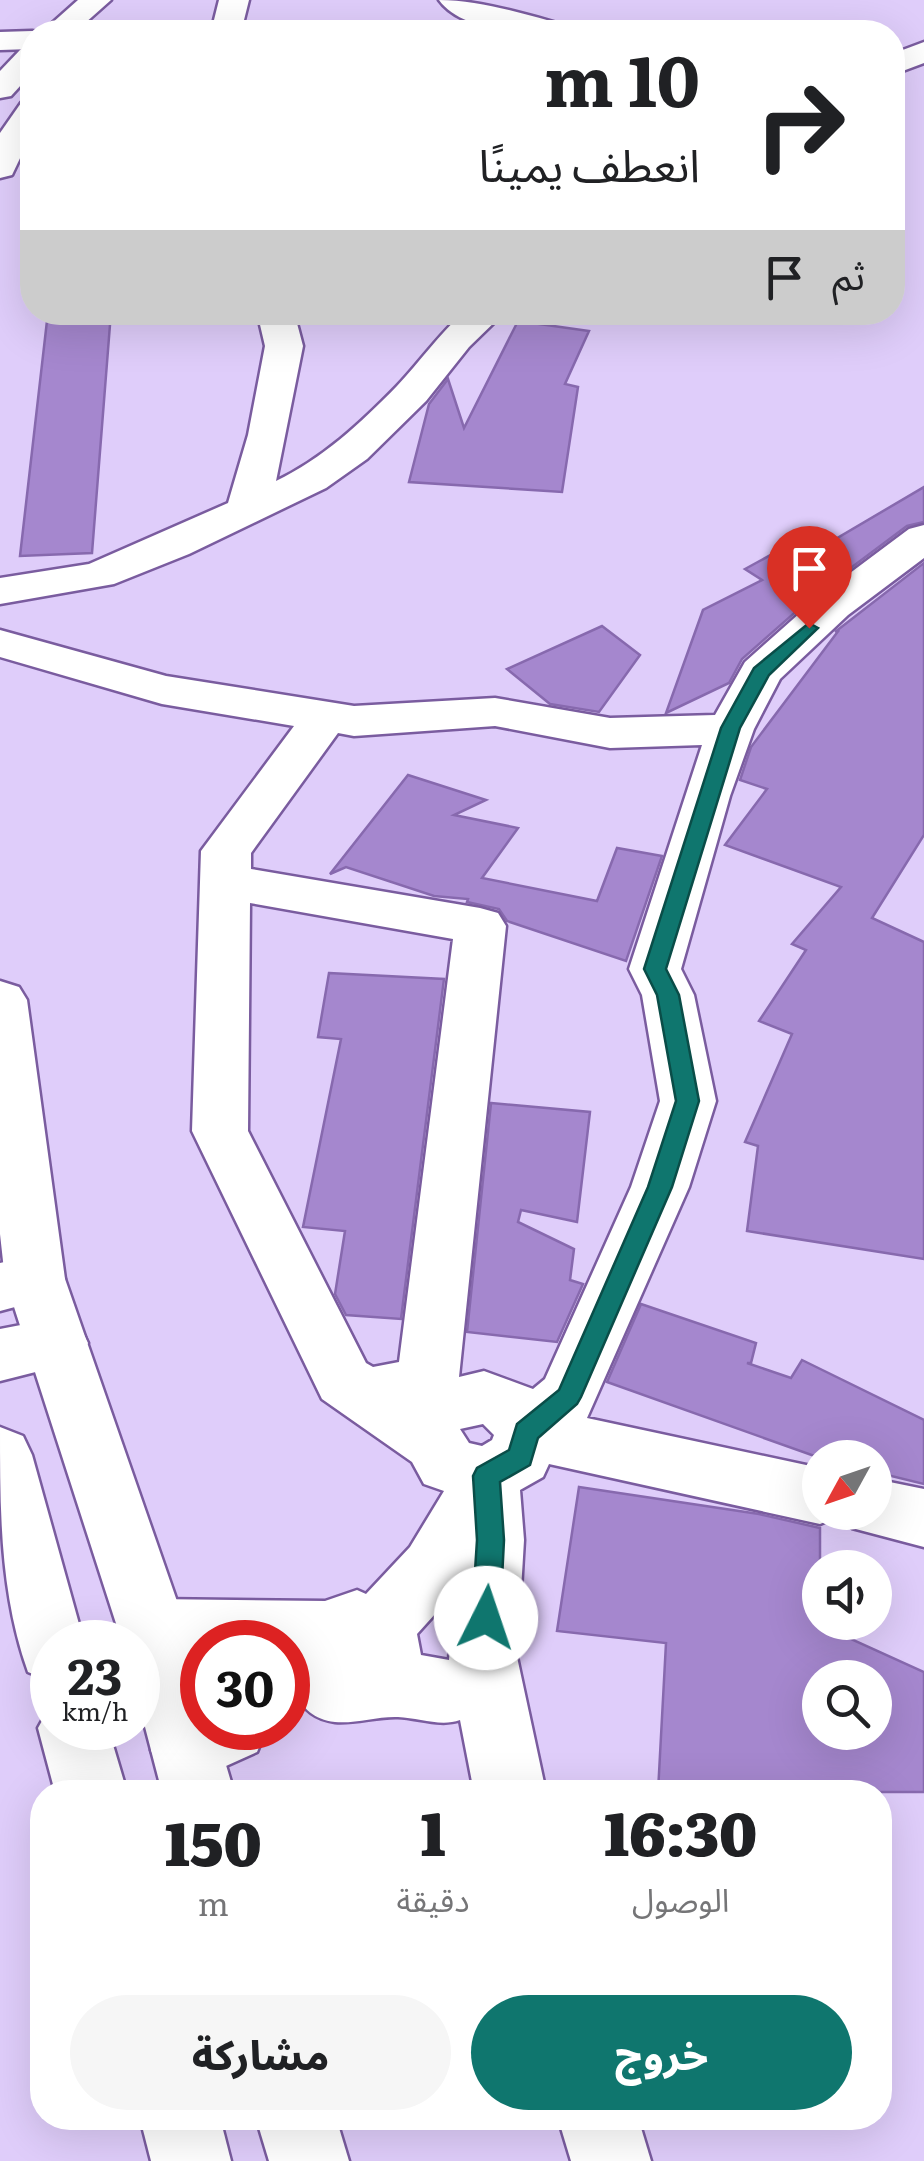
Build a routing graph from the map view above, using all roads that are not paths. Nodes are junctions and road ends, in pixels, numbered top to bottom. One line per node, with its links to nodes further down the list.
1 (96, 0): 4 (street)
2 (454, 0): 6 (street)
3 (125, 11): 5 (street)
4 (72, 20)
5 (115, 20)
6 (501, 20)
7 (20, 68): 8 (street)
8 (0, 89)
9 (20, 127): 10 (street)
10 (0, 168)
11 (278, 325): 13 (street)
12 (472, 325): 13 (street)
13 (247, 510): 15 (street)
14 (924, 538): 18 (street)
15 (0, 591)
16 (0, 643): 17 (street)
17 (326, 716): 18 (street); 19 (street)
18 (731, 728): 23 (street)
19 (226, 882): 23 (street); 23 (street)
20 (0, 1000): 21 (street)
21 (18, 1283): 22 (street)
22 (28, 1349): 29 (street)
23 (465, 1430): 25 (street); 32 (street); 37 (street)
24 (0, 1455): 28 (street)
25 (802, 1493)
26 (892, 1511): 27 (street)
27 (924, 1518)
28 (44, 1620)
29 (149, 1620)
30 (160, 1631): 32 (street)
31 (160, 1647): 34 (street)
32 (347, 1663): 36 (street)
33 (79, 1750): 35 (street)
34 (205, 1757)
35 (88, 1780)
36 (487, 1780)
37 (508, 1780)
38 (183, 2130): 41 (street)
39 (300, 2130): 42 (street)
40 (602, 2130): 43 (street)
41 (191, 2161)
42 (309, 2161)
43 (611, 2161)

